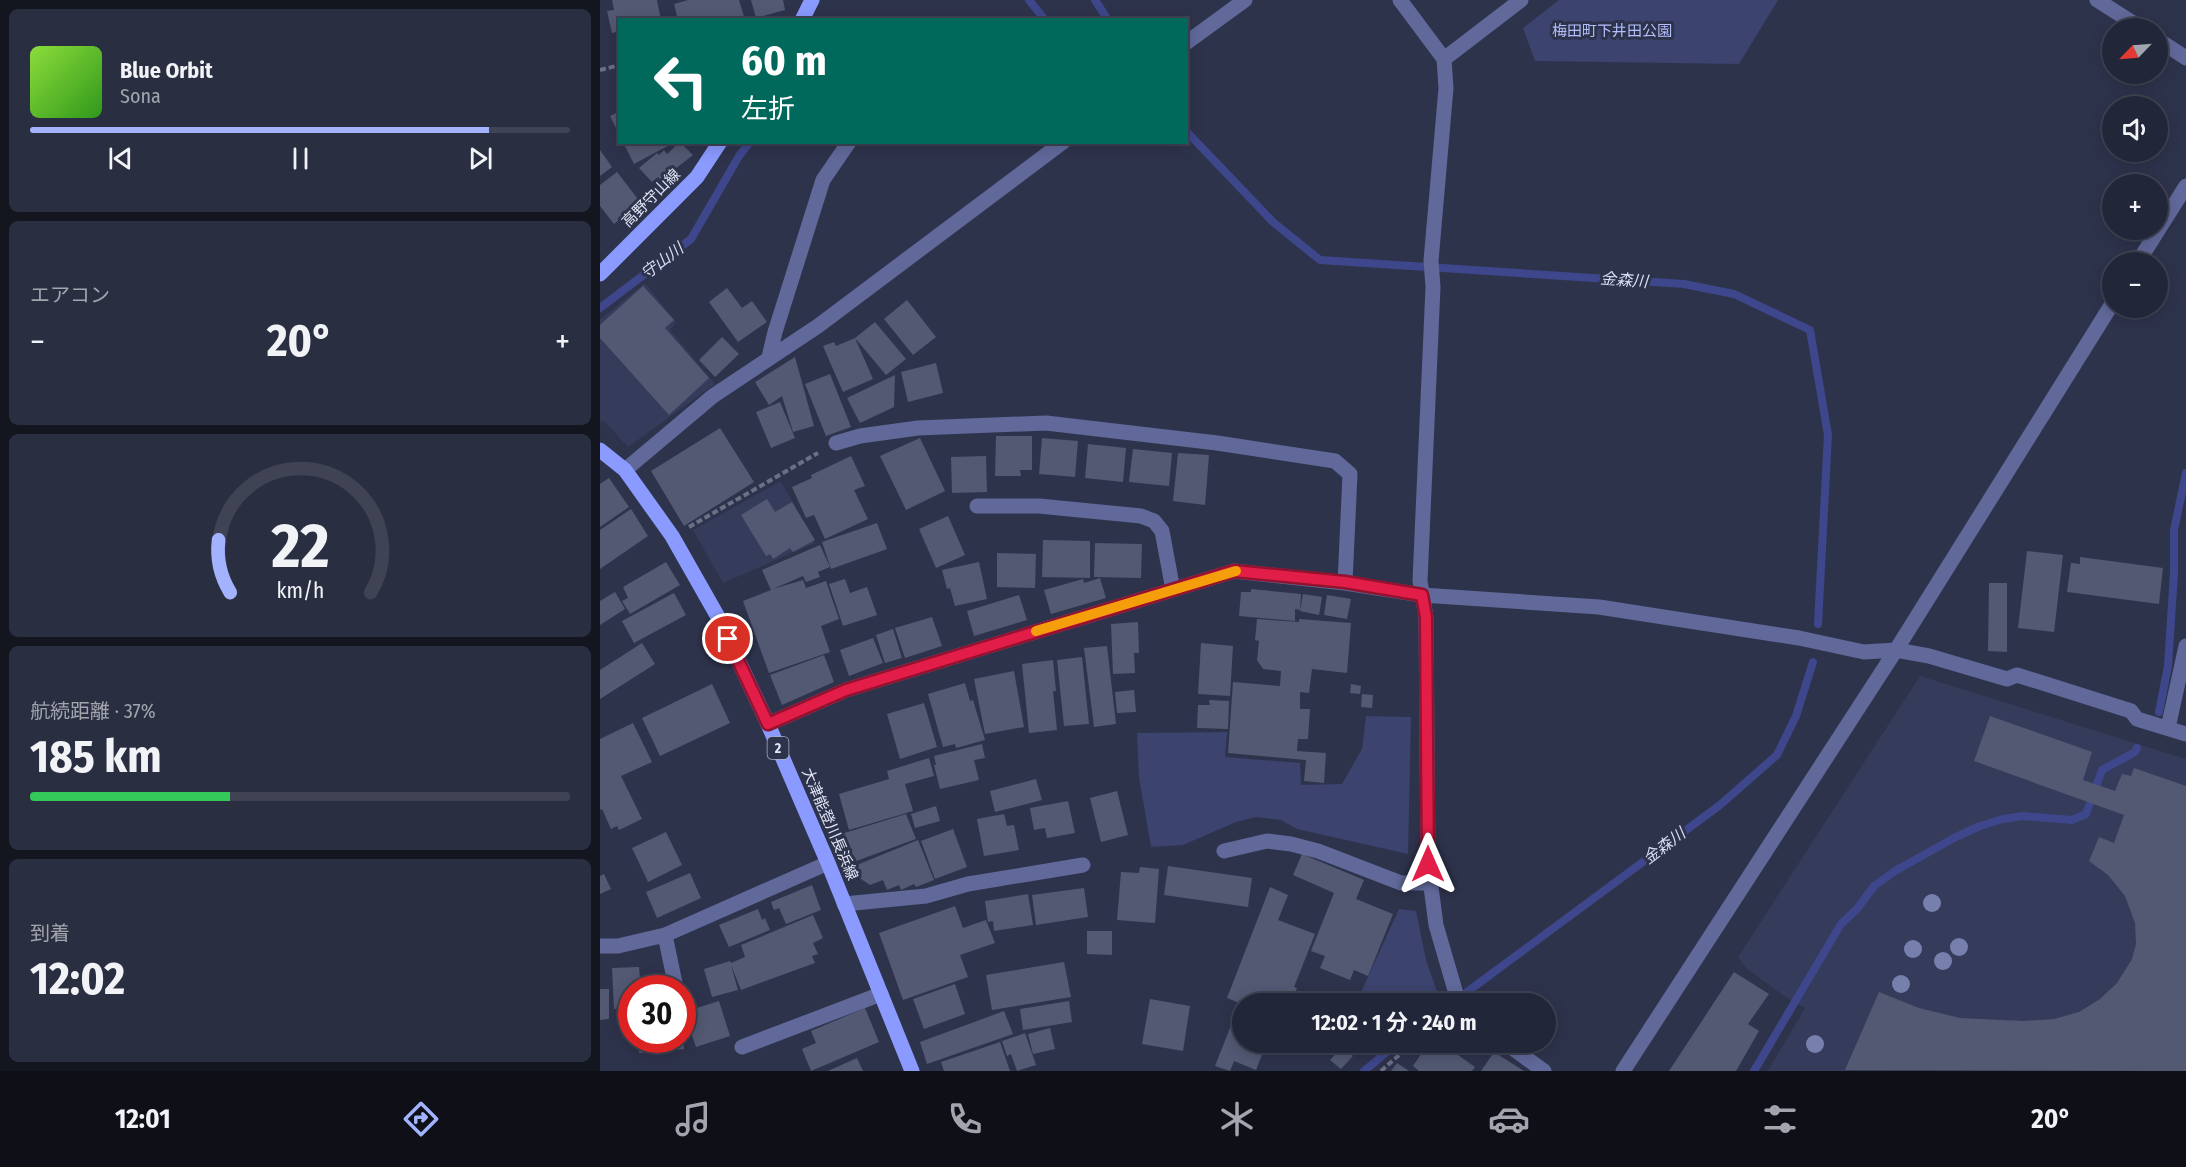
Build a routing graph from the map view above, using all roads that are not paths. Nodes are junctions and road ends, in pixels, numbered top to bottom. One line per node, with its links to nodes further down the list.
1 (812, 0): 6 (main road)
2 (1245, 0): 8 (street)
3 (1400, 0): 11 (street)
4 (1521, 0): 11 (street)
5 (2097, 0): 7 (street)
6 (803, 18)
7 (2125, 18)
8 (1188, 42)
9 (2168, 46): 10 (street)
10 (2186, 58)
11 (1444, 59): 26 (street)
12 (719, 144): 17 (main road, 高野守山線)
13 (848, 144): 19 (street)
14 (1060, 144): 19 (street)
15 (2184, 193): 16 (street)
16 (2145, 252)
17 (600, 274)
18 (2103, 318): 28 (street)
19 (769, 357): 22 (street)
20 (836, 443): 24 (street)
21 (600, 450): 22 (main road, 大津能登川長浜線 / 2)
22 (625, 470): 29 (main road, 大津能登川長浜線 / 2)
23 (976, 506): 25 (street)
24 (1345, 582): 25 (street); 26 (street)
25 (1173, 590): 29 (street)
26 (1422, 595): 28 (street); 35 (street)
27 (2186, 646): 30 (street)
28 (1896, 650): 30 (street); 46 (street)
29 (768, 724): 33 (main road, 大津能登川長浜線 / 2)
30 (2168, 728): 31 (street)
31 (2186, 734)
32 (1224, 851): 35 (street)
33 (828, 863): 36 (main road, 大津能登川長浜線 / 2); 37 (street)
34 (1083, 865): 36 (street)
35 (1430, 883): 40 (street)
36 (844, 904): 41 (main road, 大津能登川長浜線 / 2)
37 (664, 935): 38 (street); 39 (street)
38 (600, 946)
39 (673, 975)
40 (1455, 993)
41 (881, 994): 42 (street); 44 (main road, 大津能登川長浜線 / 2)
42 (742, 1047)
43 (1519, 1053): 45 (street)
44 (912, 1071)
45 (1544, 1071)
46 (1623, 1071)

